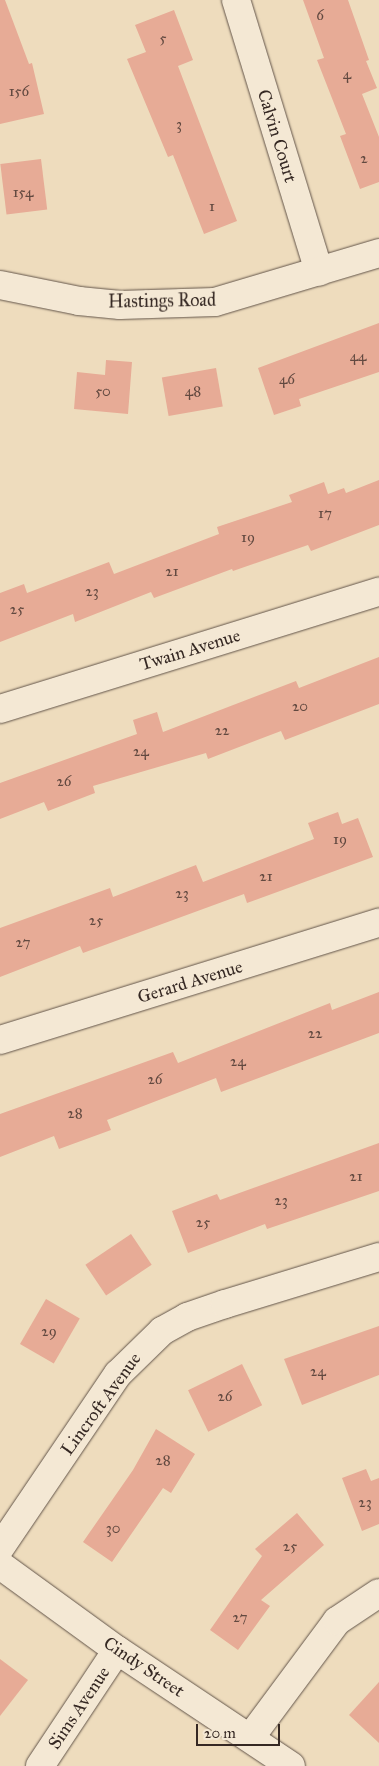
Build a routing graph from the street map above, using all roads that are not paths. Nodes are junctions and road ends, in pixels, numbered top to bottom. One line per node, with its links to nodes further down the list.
1 (236, 0): 3 (street, Calvin Court)
2 (379, 253): 3 (street, Hastings Road)
3 (319, 272): 4 (street, Hastings Road)
4 (0, 285)
5 (379, 592): 6 (street, Twain Avenue)
6 (0, 709)
7 (379, 924): 8 (street, Gerard Avenue)
8 (0, 1040)
9 (379, 1257): 10 (street, Lincroft Avenue)
10 (0, 1548)
11 (0, 1565): 13 (street, Cindy Street)
12 (379, 1593): 14 (street)
13 (117, 1650): 14 (street, Cindy Street); 15 (street, Sims Avenue)
14 (250, 1738): 16 (street, Cindy Street)
15 (40, 1766)
16 (291, 1766)

